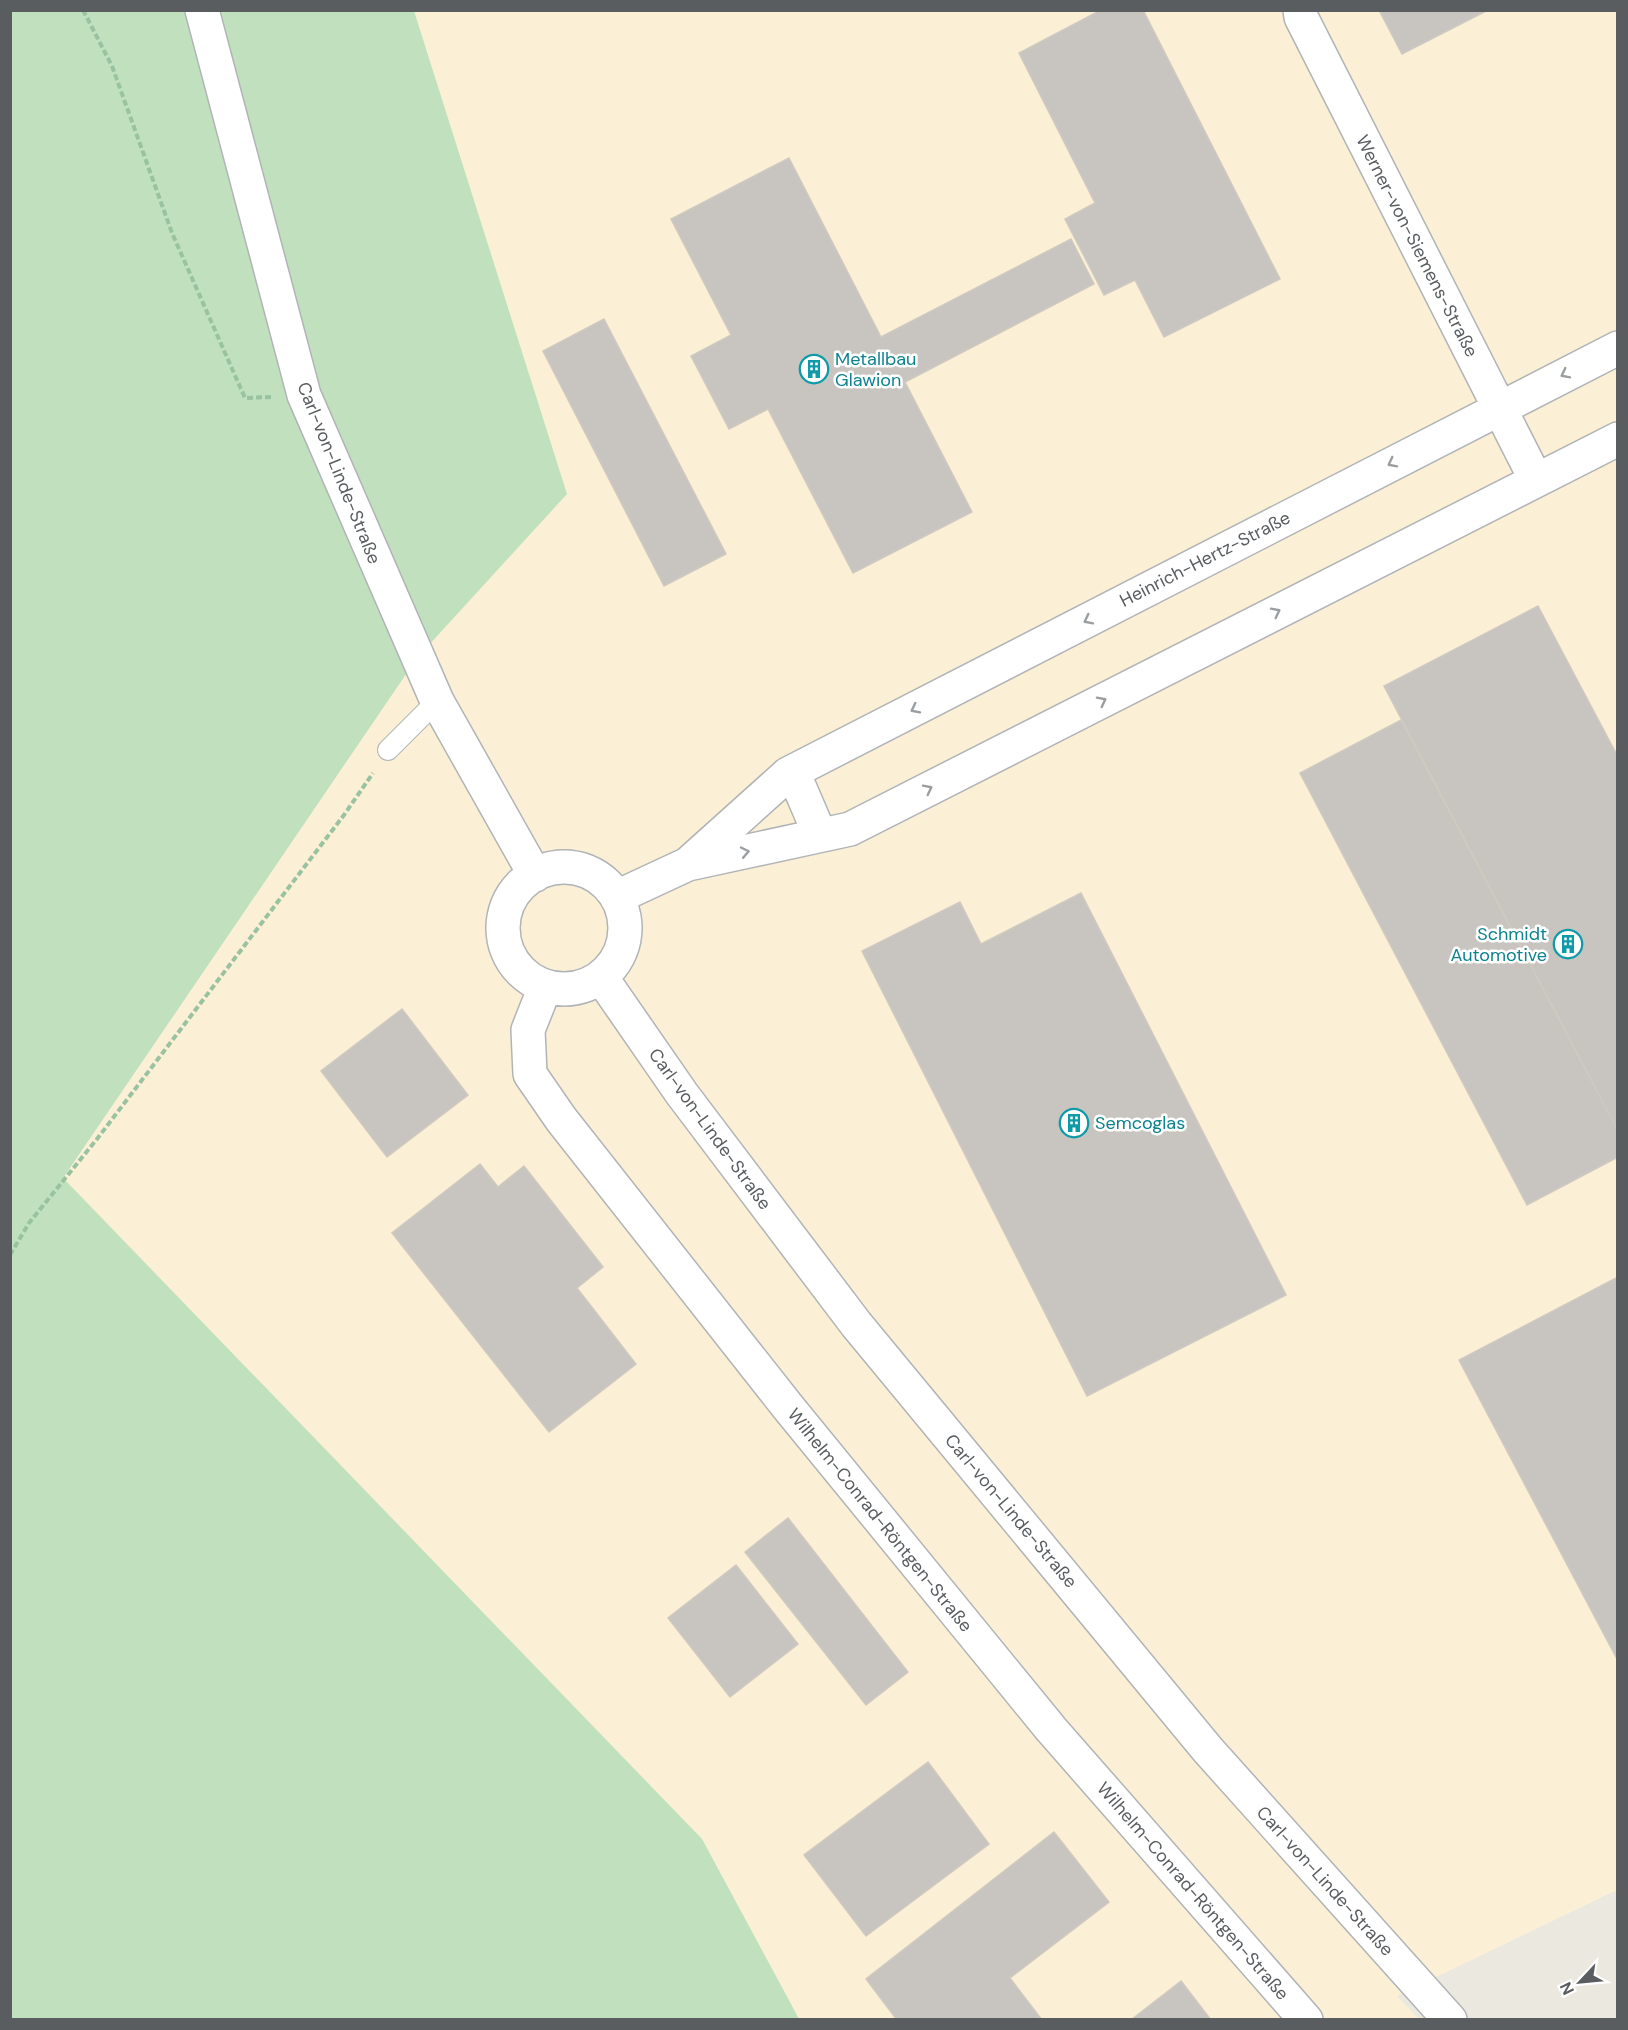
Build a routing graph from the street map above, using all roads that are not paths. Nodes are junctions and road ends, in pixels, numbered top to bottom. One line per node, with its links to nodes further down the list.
1 (202, 10): 7 (street, Carl-von-Linde-Straße)
2 (1300, 10): 4 (street, Werner-von-Siemens-Straße)
3 (1617, 348): 4 (street, Heinrich-Hertz-Straße, one-way to 4)
4 (1498, 408): 6 (street, Werner-von-Siemens-Straße); 9 (street, Heinrich-Hertz-Straße, one-way to 9)
5 (1617, 439): 6 (street, Heinrich-Hertz-Straße)
6 (1536, 480): 10 (street, Heinrich-Hertz-Straße, one-way to 6)
7 (437, 701): 8 (lane); 12 (street, Carl-von-Linde-Straße)
8 (388, 750)
9 (793, 772): 10 (street); 11 (street, Heinrich-Hertz-Straße)
10 (820, 835): 11 (street, Heinrich-Hertz-Straße, one-way to 10)
11 (688, 864): 13 (street, Heinrich-Hertz-Straße)
12 (535, 875): 13 (street); 15 (street)
13 (617, 897): 14 (street)
14 (601, 977): 15 (street); 17 (street, Carl-von-Linde-Straße)
15 (545, 987): 16 (street, Wilhelm-Conrad-Röntgen-Straße)
16 (1306, 2019)
17 (1450, 2019)

